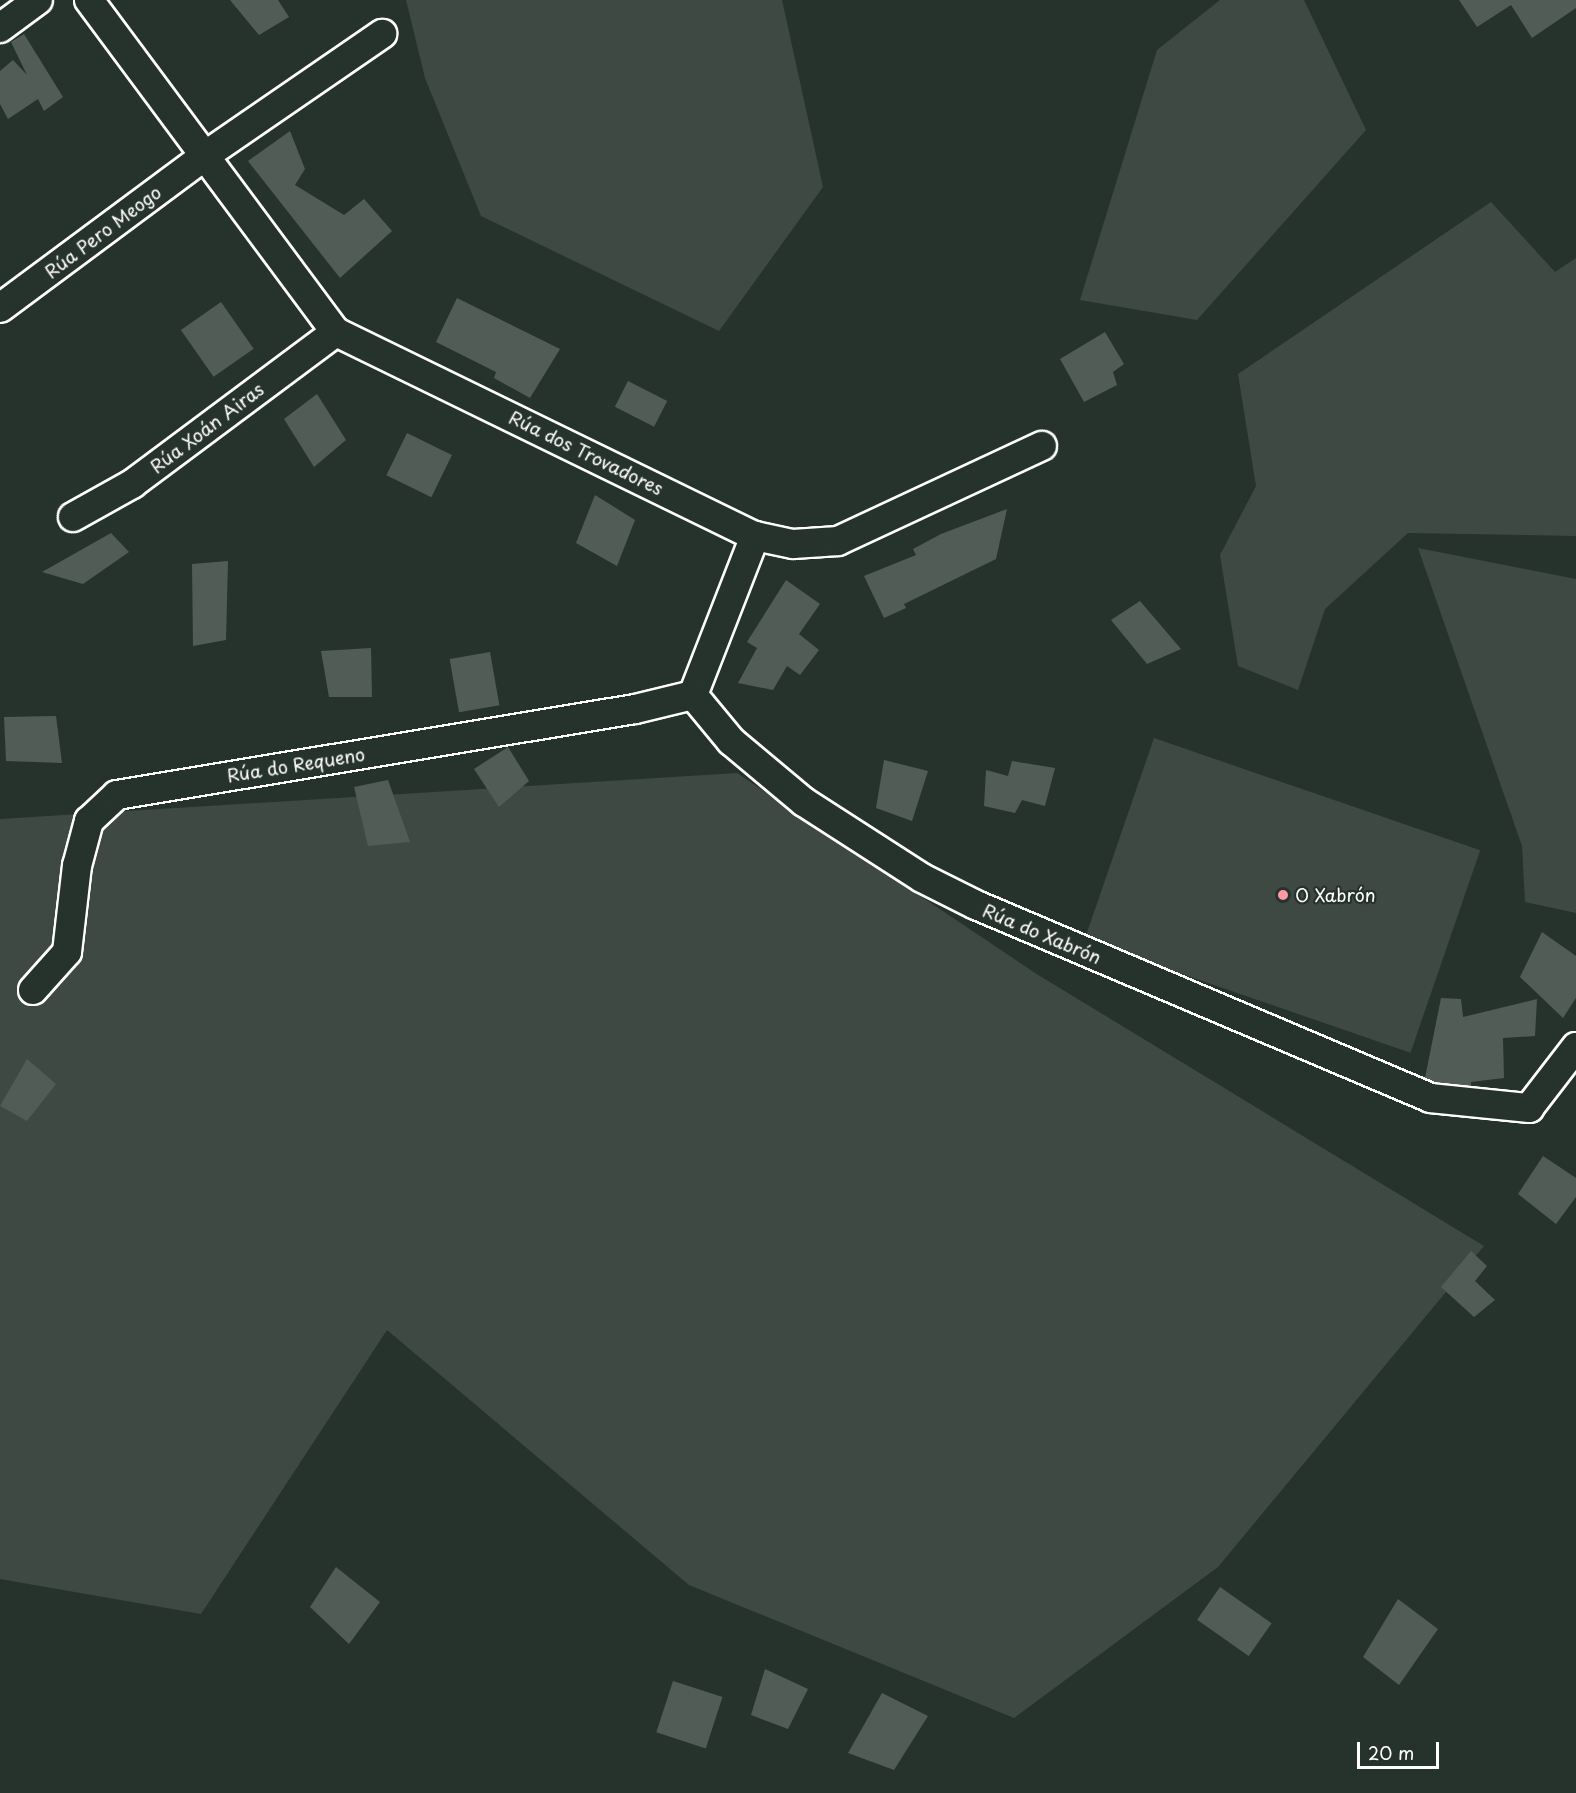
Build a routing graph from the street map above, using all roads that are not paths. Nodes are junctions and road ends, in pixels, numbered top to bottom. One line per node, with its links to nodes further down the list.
1 (38, 0): 3 (street)
2 (89, 0): 5 (street, Rúa dos Trovadores)
3 (0, 28)
4 (382, 34): 5 (street)
5 (206, 155): 6 (street, Rúa Pero Meogo); 7 (street, Rúa dos Trovadores)
6 (0, 308)
7 (336, 332): 9 (street, Rúa Xoán Airas); 10 (street, Rúa dos Trovadores)
8 (1042, 446): 10 (street, Rúa dos Trovadores)
9 (73, 517)
10 (755, 536): 11 (street)
11 (693, 695): 12 (street, Rúa do Requeno); 13 (street, Rúa do Xabrón)
12 (33, 990)
13 (1576, 1047)

